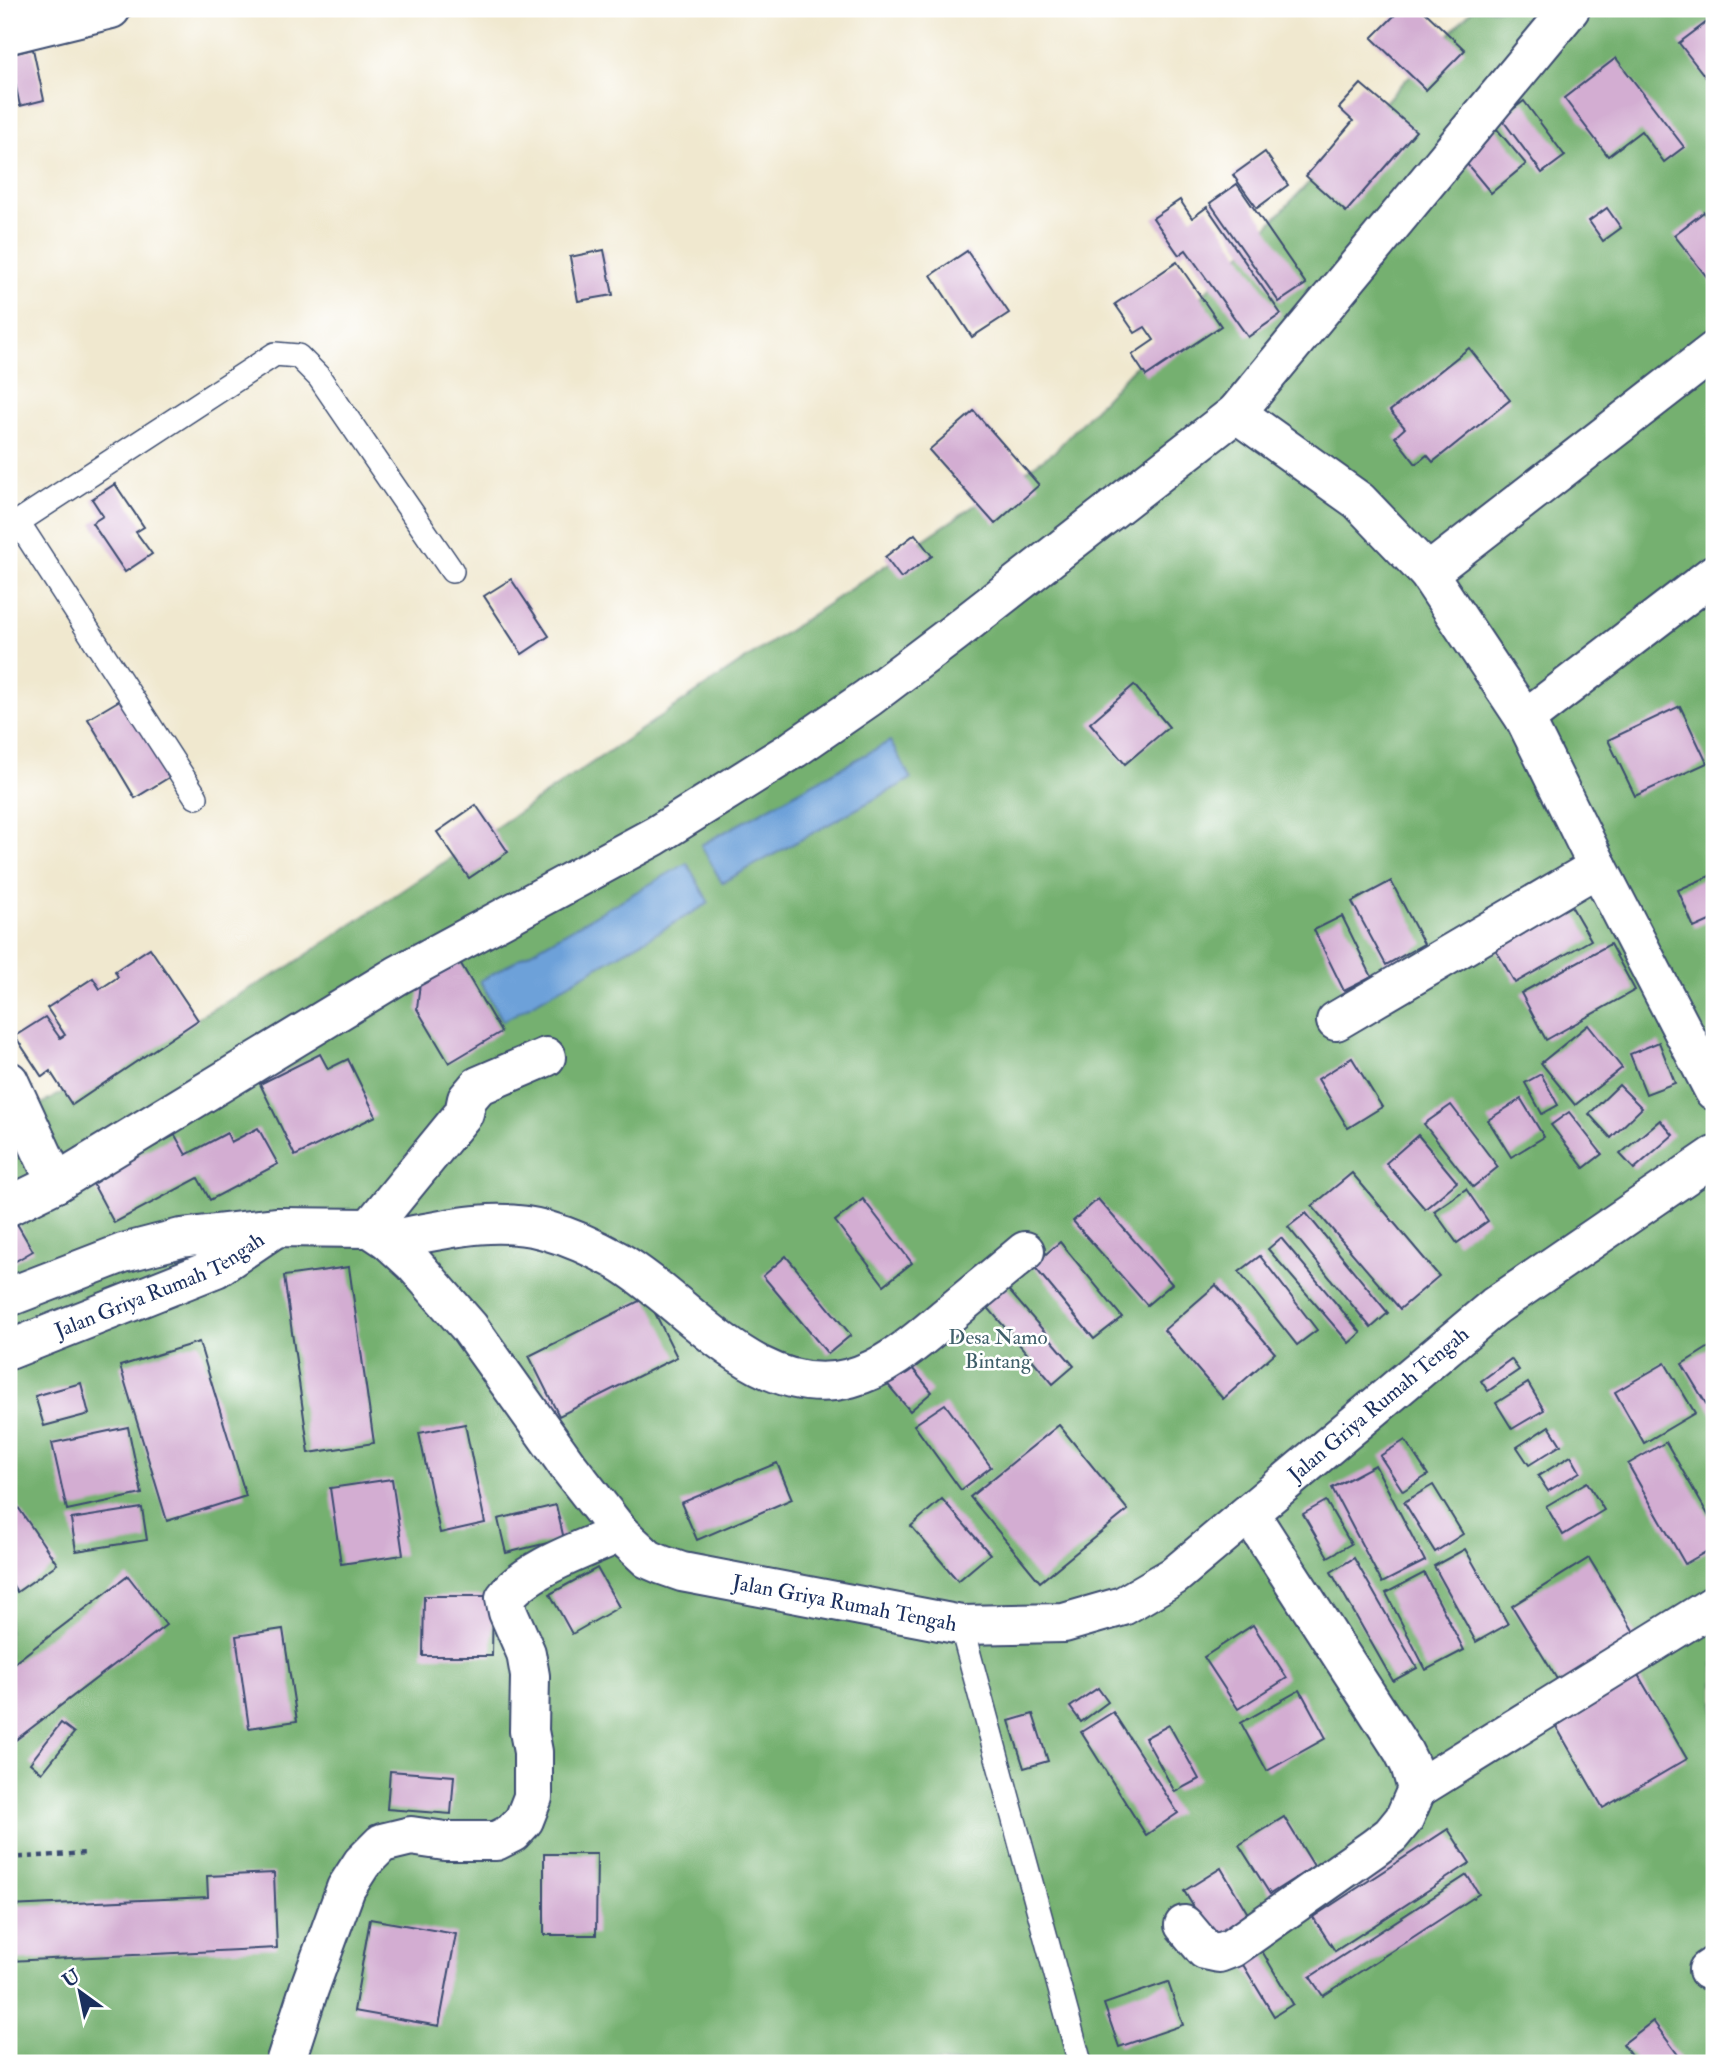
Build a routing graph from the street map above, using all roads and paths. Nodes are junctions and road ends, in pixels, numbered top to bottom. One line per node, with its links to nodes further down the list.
1 (111, 9): 3 (street)
2 (1570, 9): 5 (street)
3 (9, 34)
4 (1714, 351): 8 (street)
5 (1236, 413): 8 (street); 18 (street)
6 (13, 524): 7 (lane); 11 (lane)
7 (452, 571)
8 (1428, 573): 10 (street)
9 (1714, 574): 10 (street)
10 (1525, 719): 12 (street)
11 (196, 797)
12 (1598, 867): 13 (street); 16 (street)
13 (1336, 1021)
14 (546, 1057): 21 (street)
15 (9, 1081): 18 (street)
16 (1714, 1091)
17 (1714, 1156): 25 (street, Jalan Griya Rumah Tengah)
18 (56, 1183): 19 (street)
19 (9, 1206)
20 (276, 1227): 21 (street, Jalan Griya Rumah Tengah); 23 (street); 24 (street, Jalan Griya Rumah Tengah)
21 (379, 1234): 22 (street); 26 (street, Jalan Griya Rumah Tengah)
22 (1025, 1251)
23 (9, 1297)
24 (10, 1359)
25 (1250, 1514): 28 (street, Jalan Griya Rumah Tengah); 29 (street)
26 (620, 1533): 28 (street, Jalan Griya Rumah Tengah); 33 (street)
27 (1714, 1605): 29 (street)
28 (961, 1625): 34 (lane)
29 (1417, 1789): 32 (street)
30 (87, 1853): 31 (path)
31 (9, 1858)
32 (1184, 1925)
33 (285, 2063)
34 (1080, 2063)

